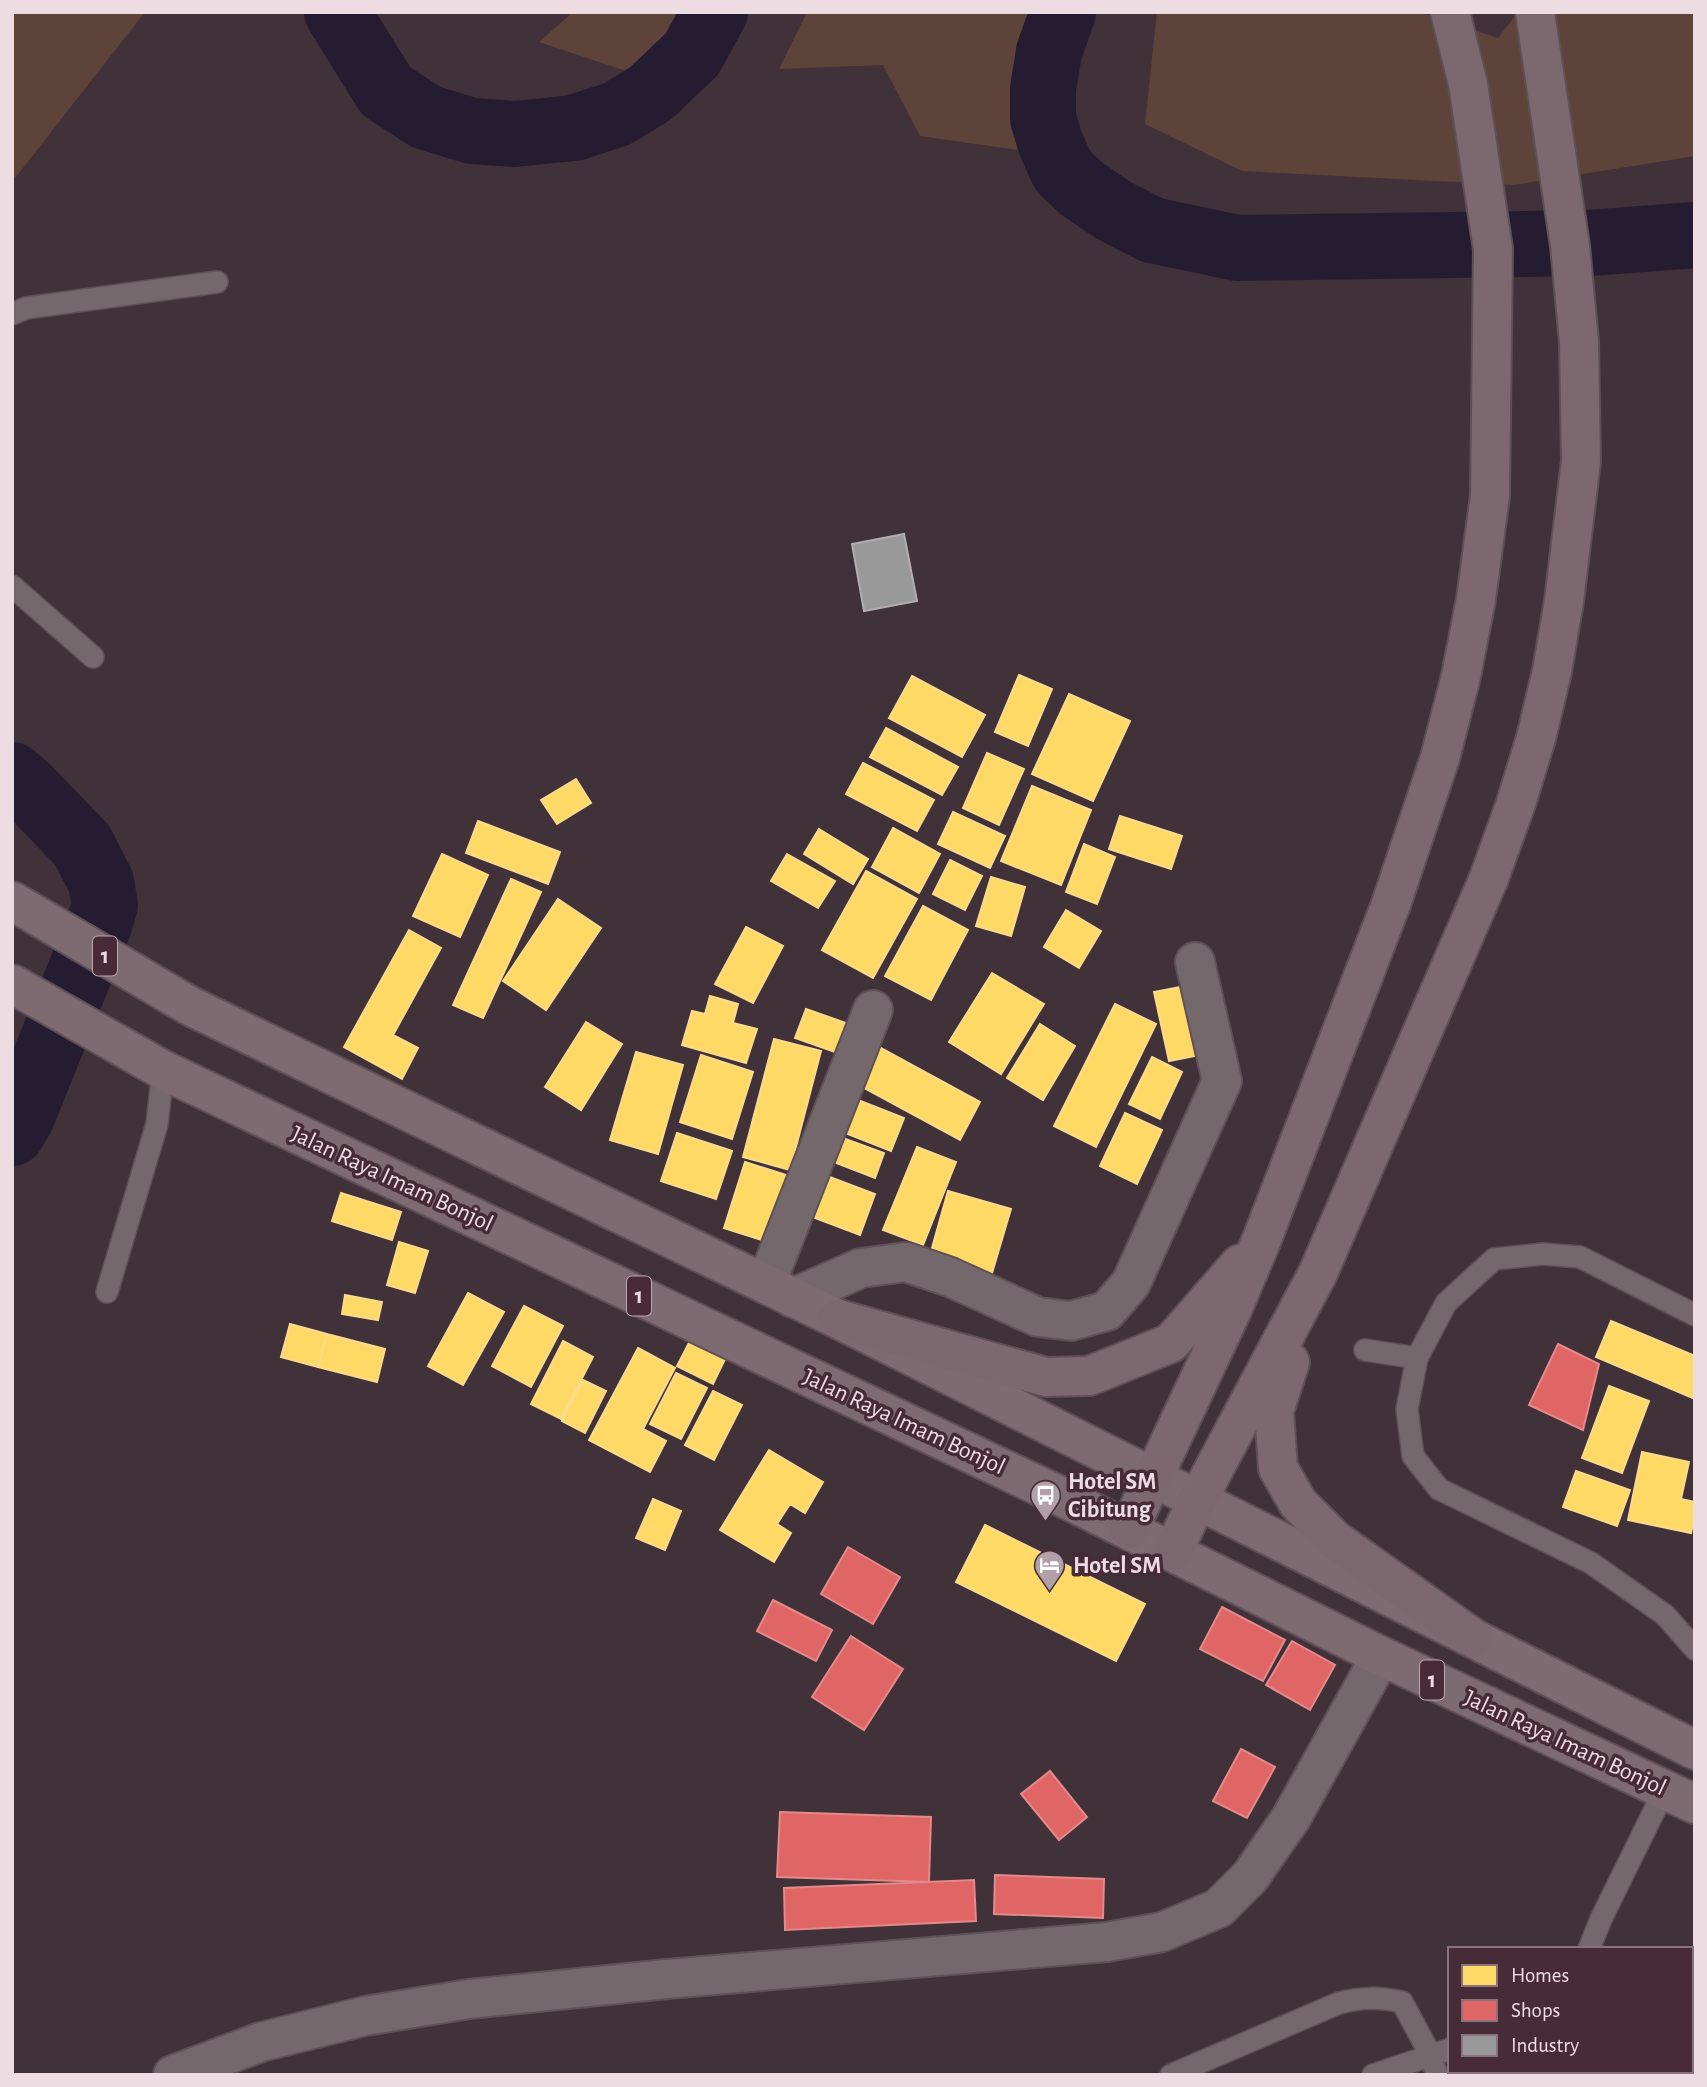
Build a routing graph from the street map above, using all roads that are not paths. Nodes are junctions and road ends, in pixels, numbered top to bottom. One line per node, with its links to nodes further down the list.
1 (1450, 12): 12 (highway)
2 (1535, 12): 13 (highway)
3 (217, 282): 4 (lane)
4 (12, 314)
5 (12, 586): 6 (lane)
6 (93, 657)
7 (16, 903): 14 (highway, Jalan Raya Imam Bonjol / 1)
8 (1195, 962): 14 (street)
9 (12, 984): 11 (highway, 1)
10 (873, 1010): 14 (street)
11 (156, 1067): 15 (lane); 22 (highway, Jalan Raya Imam Bonjol / 1)
12 (1262, 1239): 17 (highway); 20 (highway)
13 (1318, 1273): 21 (highway); 24 (highway)
14 (780, 1291): 17 (highway, Jalan Raya Imam Bonjol / 1)
15 (107, 1292)
16 (1695, 1315): 19 (lane)
17 (838, 1319): 20 (highway, Jalan Raya Imam Bonjol / 1)
18 (1366, 1350): 19 (lane)
19 (1417, 1358): 25 (lane)
20 (1154, 1477): 21 (highway, Jalan Raya Imam Bonjol / 1); 22 (highway)
21 (1198, 1499): 23 (highway); 24 (highway, Jalan Raya Imam Bonjol / 1)
22 (1129, 1529): 23 (highway, Jalan Raya Imam Bonjol / 1)
23 (1173, 1551): 26 (highway, Jalan Raya Imam Bonjol / 1)
24 (1473, 1638): 27 (highway, Jalan Raya Imam Bonjol / 1)
25 (1695, 1649)
26 (1381, 1656): 28 (highway, Jalan Raya Imam Bonjol / 1); 31 (street)
27 (1692, 1742)
28 (1680, 1796): 29 (lane)
29 (1589, 1947)
30 (1440, 2051): 32 (lane); 33 (lane); 34 (lane)
31 (173, 2075)
32 (1171, 2075)
33 (1373, 2075)
34 (1437, 2075)

